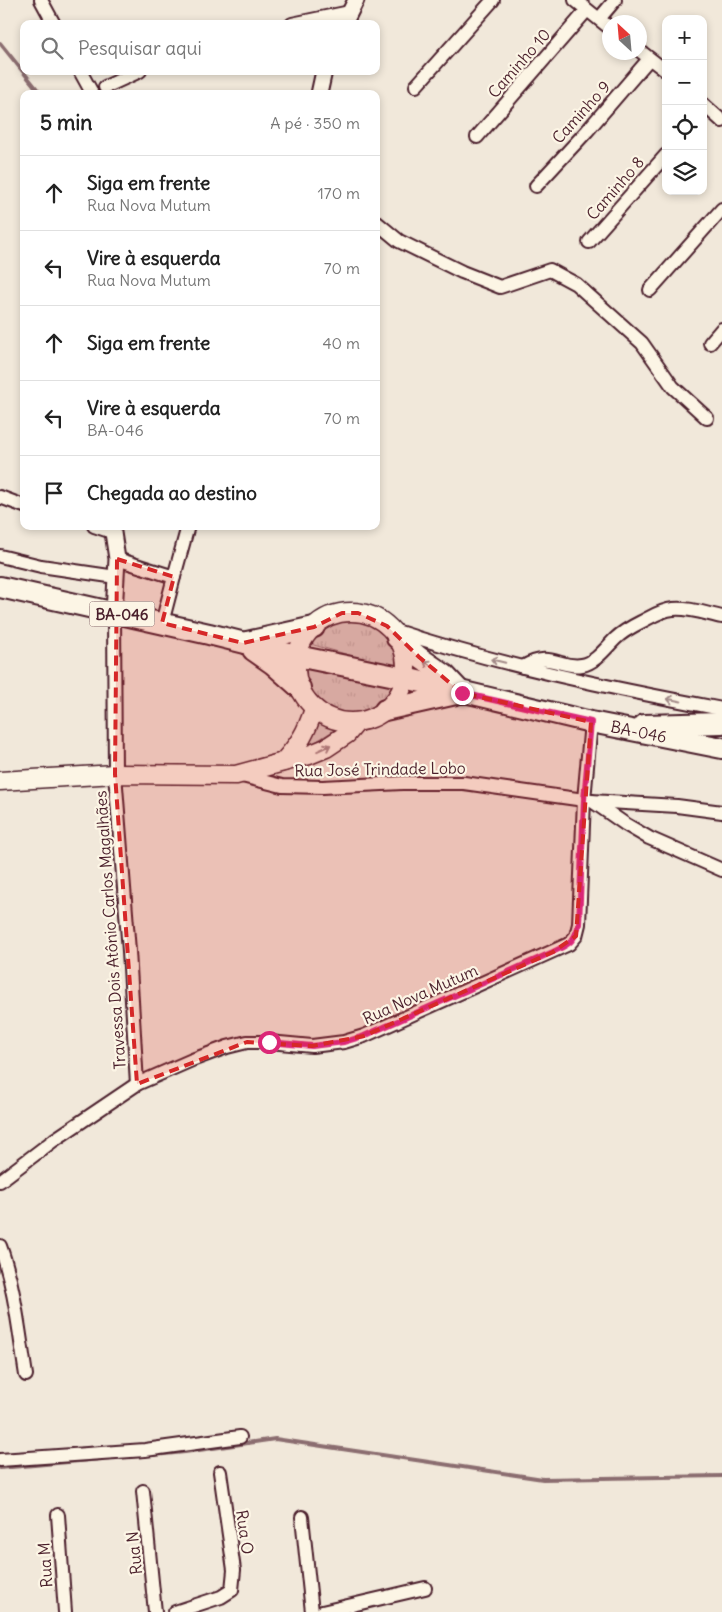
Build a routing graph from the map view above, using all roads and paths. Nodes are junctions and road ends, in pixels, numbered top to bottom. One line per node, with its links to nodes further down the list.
1 (41, 0): 8 (street)
2 (492, 0): 17 (street)
3 (575, 0): 5 (street)
4 (615, 0): 7 (street)
5 (587, 10): 7 (street); 23 (street, Caminho 10)
6 (350, 12): 9 (street)
7 (599, 19): 10 (street)
8 (52, 20)
9 (311, 20)
10 (602, 21)
11 (647, 57): 13 (street)
12 (640, 60): 25 (street, Caminho 9)
13 (662, 68)
14 (82, 75): 19 (street)
15 (132, 75): 18 (street)
16 (323, 75): 20 (street)
17 (416, 86)
18 (106, 87)
19 (91, 90)
20 (320, 90)
21 (707, 110): 22 (street)
22 (722, 121)
23 (477, 137)
24 (662, 160): 28 (street, Caminho 8)
25 (536, 186)
26 (722, 209): 29 (street)
27 (380, 225): 32 (street)
28 (589, 242)
29 (650, 290)
30 (722, 329): 31 (street)
31 (710, 343)
32 (707, 418)
33 (0, 497): 34 (street)
34 (20, 504)
35 (112, 530): 38 (street)
36 (187, 530): 40 (street)
37 (0, 556): 39 (street)
38 (117, 559): 39 (street); 40 (street)
39 (116, 577): 42 (street)
40 (174, 577): 44 (street)
41 (0, 587): 42 (main road, BA-046 / BA-046)
42 (114, 613): 44 (main road, BA-046 / BA-046); 62 (street, Travessa Dois Atônio Carlos Magalhães)
43 (722, 617): 49 (street)
44 (162, 623): 47 (main road, BA-046 / BA-046)
45 (314, 627): 46 (main road); 47 (main road); 48 (main road)
46 (394, 633): 49 (street, one-way to 46); 50 (main road); 52 (main road, one-way to 46)
47 (243, 643): 48 (main road, BA-046 / BA-046); 51 (main road)
48 (296, 656): 50 (main road, BA-046 / BA-046); 51 (main road)
49 (523, 668): 55 (street, one-way to 49)
50 (405, 678): 52 (main road, BA-046 / BA-046); 54 (main road)
51 (300, 688): 53 (main road)
52 (462, 693): 54 (main road); 57 (main road, BA-046 / BA-046)
53 (314, 708): 56 (main road); 61 (main road)
54 (385, 710): 56 (main road)
55 (722, 710)
56 (358, 722): 61 (main road, one-way to 56)
57 (591, 722): 59 (main road, BA-046 / BA-046); 65 (street, Rua Nova Mutum)
58 (722, 722): 59 (main road)
59 (613, 727): 60 (main road, BA-046 / BA-046)
60 (722, 748)
61 (283, 762): 63 (main road)
62 (115, 774): 63 (main road); 64 (main road); 68 (street, Travessa Dois Atônio Carlos Magalhães)
63 (236, 775): 65 (street, Rua José Trindade Lobo)
64 (0, 781)
65 (588, 800): 66 (street, Rua José Trindade Lobo); 67 (street); 68 (street, Rua Nova Mutum)
66 (722, 812)
67 (722, 870)
68 (137, 1084): 69 (street, Rua Nova Mutum)
69 (0, 1181)
70 (0, 1246): 71 (street)
71 (26, 1375)
72 (240, 1437): 73 (street)
73 (0, 1460)
74 (220, 1472): 81 (street, Rua O)
75 (143, 1491): 80 (street, Rua N)
76 (58, 1515): 79 (street, Rua M)
77 (302, 1517): 82 (street)
78 (425, 1588): 83 (street)
79 (65, 1612)
80 (155, 1612)
81 (175, 1612)
82 (312, 1612)
83 (322, 1612)

